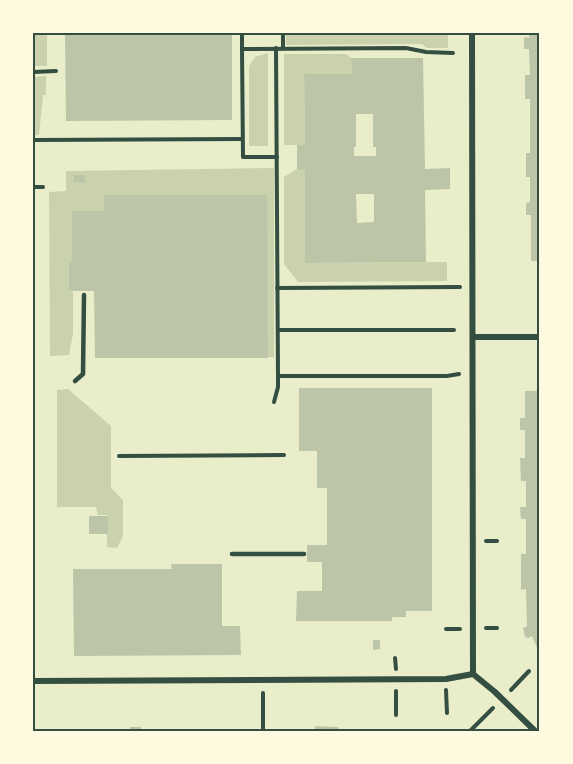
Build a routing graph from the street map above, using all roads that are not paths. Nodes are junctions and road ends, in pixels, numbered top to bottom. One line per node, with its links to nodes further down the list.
1 (472, 33): 3 (street)
2 (84, 295): 5 (lane)
3 (473, 337): 4 (street); 8 (street)
4 (540, 337)
5 (75, 381)
6 (232, 554): 7 (lane)
7 (304, 554)
8 (473, 674): 9 (street); 10 (street)
9 (33, 681)
10 (535, 731)

